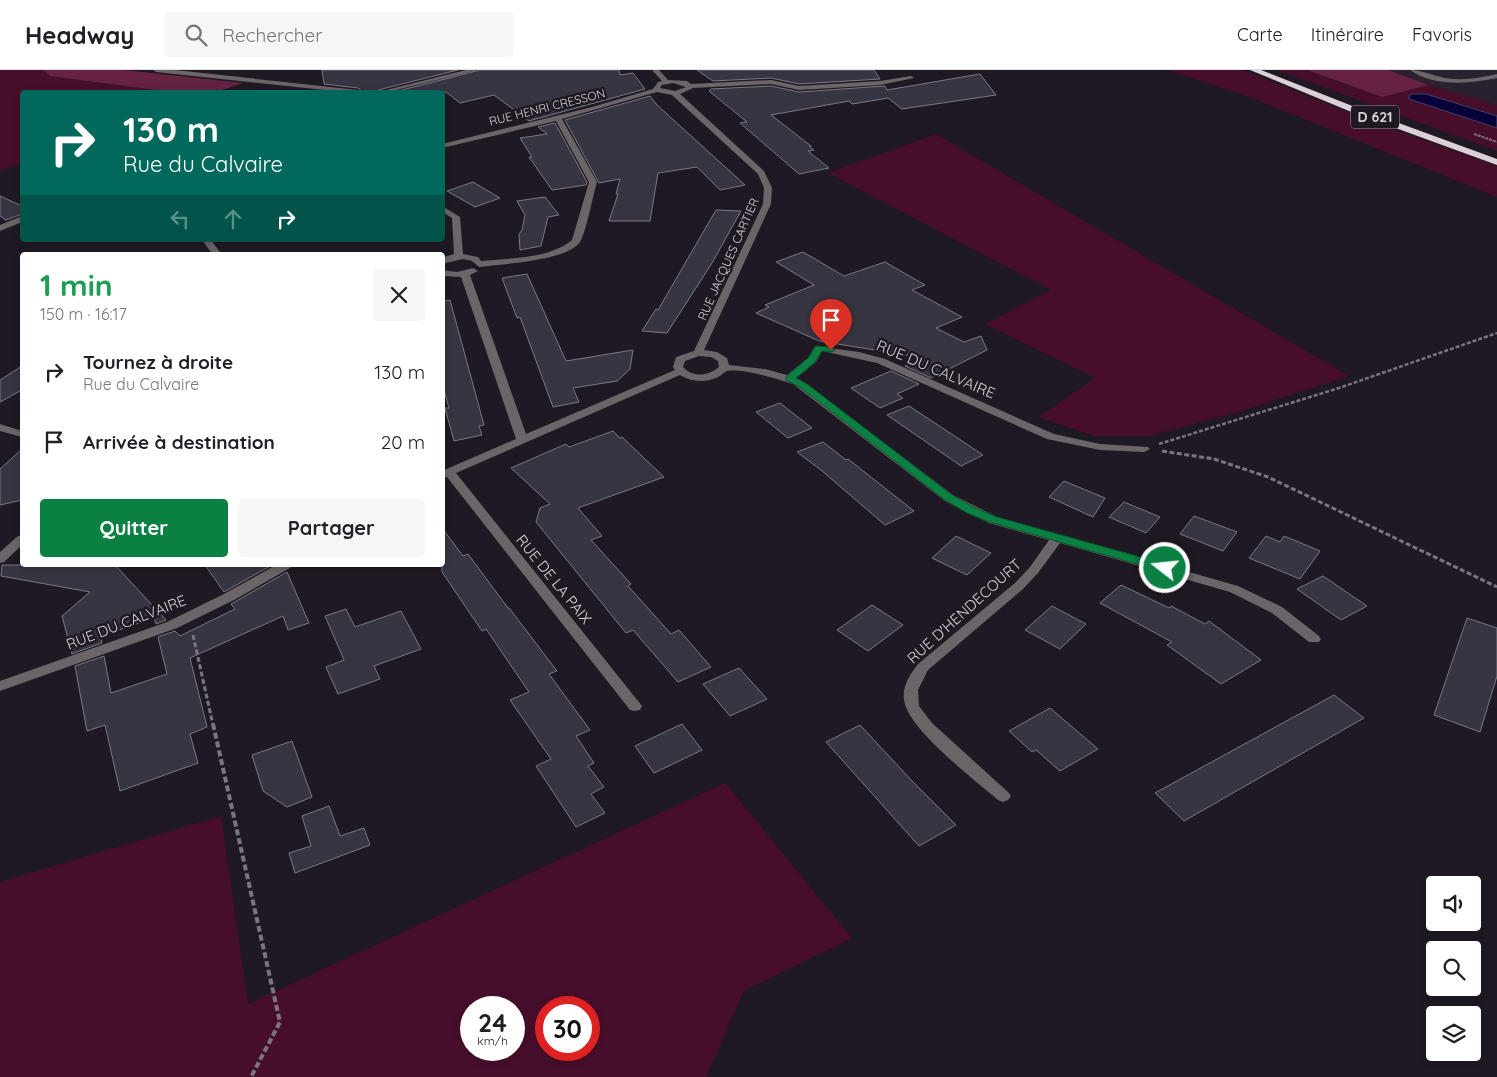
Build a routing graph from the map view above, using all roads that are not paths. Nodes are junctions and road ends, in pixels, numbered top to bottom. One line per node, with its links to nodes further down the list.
1 (156, 70): 11 (street)
2 (475, 70): 12 (street)
3 (655, 70): 9 (street)
4 (1254, 70): 18 (highway, D 621)
5 (1267, 70): 17 (highway, D 621)
6 (1413, 70): 7 (street)
7 (1497, 76)
8 (912, 78): 10 (street)
9 (666, 81): 10 (street); 13 (street)
10 (690, 86): 14 (street)
11 (340, 90)
12 (390, 90)
13 (658, 90): 14 (street); 15 (street, RUE HENRI CRESSON)
14 (674, 93): 29 (street, RUE JACQUES CARTIER)
15 (558, 118): 16 (street, RUE HENRI CRESSON); 26 (street)
16 (445, 145)
17 (1497, 155)
18 (1497, 162)
19 (445, 210): 24 (street)
20 (20, 220): 21 (street)
21 (0, 228)
22 (208, 242): 23 (street)
23 (216, 252)
24 (459, 256): 25 (street); 26 (street)
25 (445, 260)
26 (479, 264): 28 (street)
27 (445, 274): 28 (street)
28 (465, 274): 35 (street)
29 (698, 353): 30 (street); 31 (street)
30 (724, 368): 31 (street); 32 (street)
31 (680, 371): 35 (street)
32 (790, 378): 36 (street, RUE DU CALVAIRE); 38 (street)
33 (0, 427): 34 (street)
34 (20, 433)
35 (522, 440): 37 (street)
36 (1144, 449)
37 (446, 474): 44 (street, RUE DE LA PAIX)
38 (1057, 538): 42 (street); 45 (street, RUE D'HENDECOURT)
39 (20, 541): 40 (street)
40 (0, 558)
41 (282, 567): 43 (street, RUE DU CALVAIRE)
42 (1314, 640)
43 (0, 686)
44 (634, 706)
45 (1002, 796)

